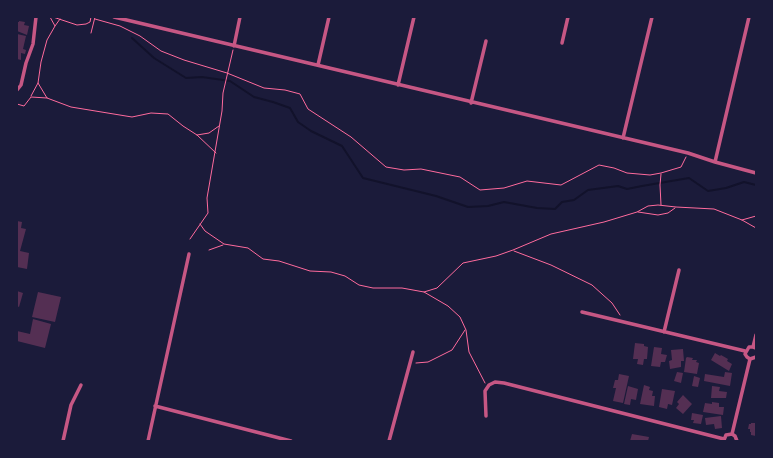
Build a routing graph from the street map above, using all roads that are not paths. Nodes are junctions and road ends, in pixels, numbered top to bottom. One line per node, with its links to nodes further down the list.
1 (36, 17): 14 (street)
2 (114, 17): 11 (street)
3 (240, 17): 11 (street)
4 (329, 17): 12 (street)
5 (414, 17): 13 (street)
6 (568, 17): 10 (street)
7 (652, 17): 16 (street)
8 (749, 17): 17 (street)
9 (486, 41): 15 (street)
10 (562, 43)
11 (234, 46): 12 (street)
12 (318, 65): 13 (street)
13 (398, 85): 15 (street)
14 (17, 90)
15 (471, 103): 16 (street)
16 (623, 138): 17 (street)
17 (715, 162): 18 (street)
18 (756, 173)
19 (189, 254): 30 (street)
20 (679, 270): 22 (street)
21 (582, 312): 22 (street)
22 (664, 332): 26 (street)
23 (756, 335): 24 (street)
24 (755, 347): 26 (street)
25 (412, 352): 37 (street)
26 (746, 352): 28 (street)
27 (756, 357): 28 (street)
28 (750, 359): 32 (street)
29 (81, 385): 34 (street)
30 (155, 406): 35 (street); 36 (street)
31 (486, 416): 33 (street)
32 (732, 434): 33 (street); 38 (street)
33 (724, 440)
34 (63, 441)
35 (148, 441)
36 (291, 441)
37 (389, 441)
38 (737, 441)

